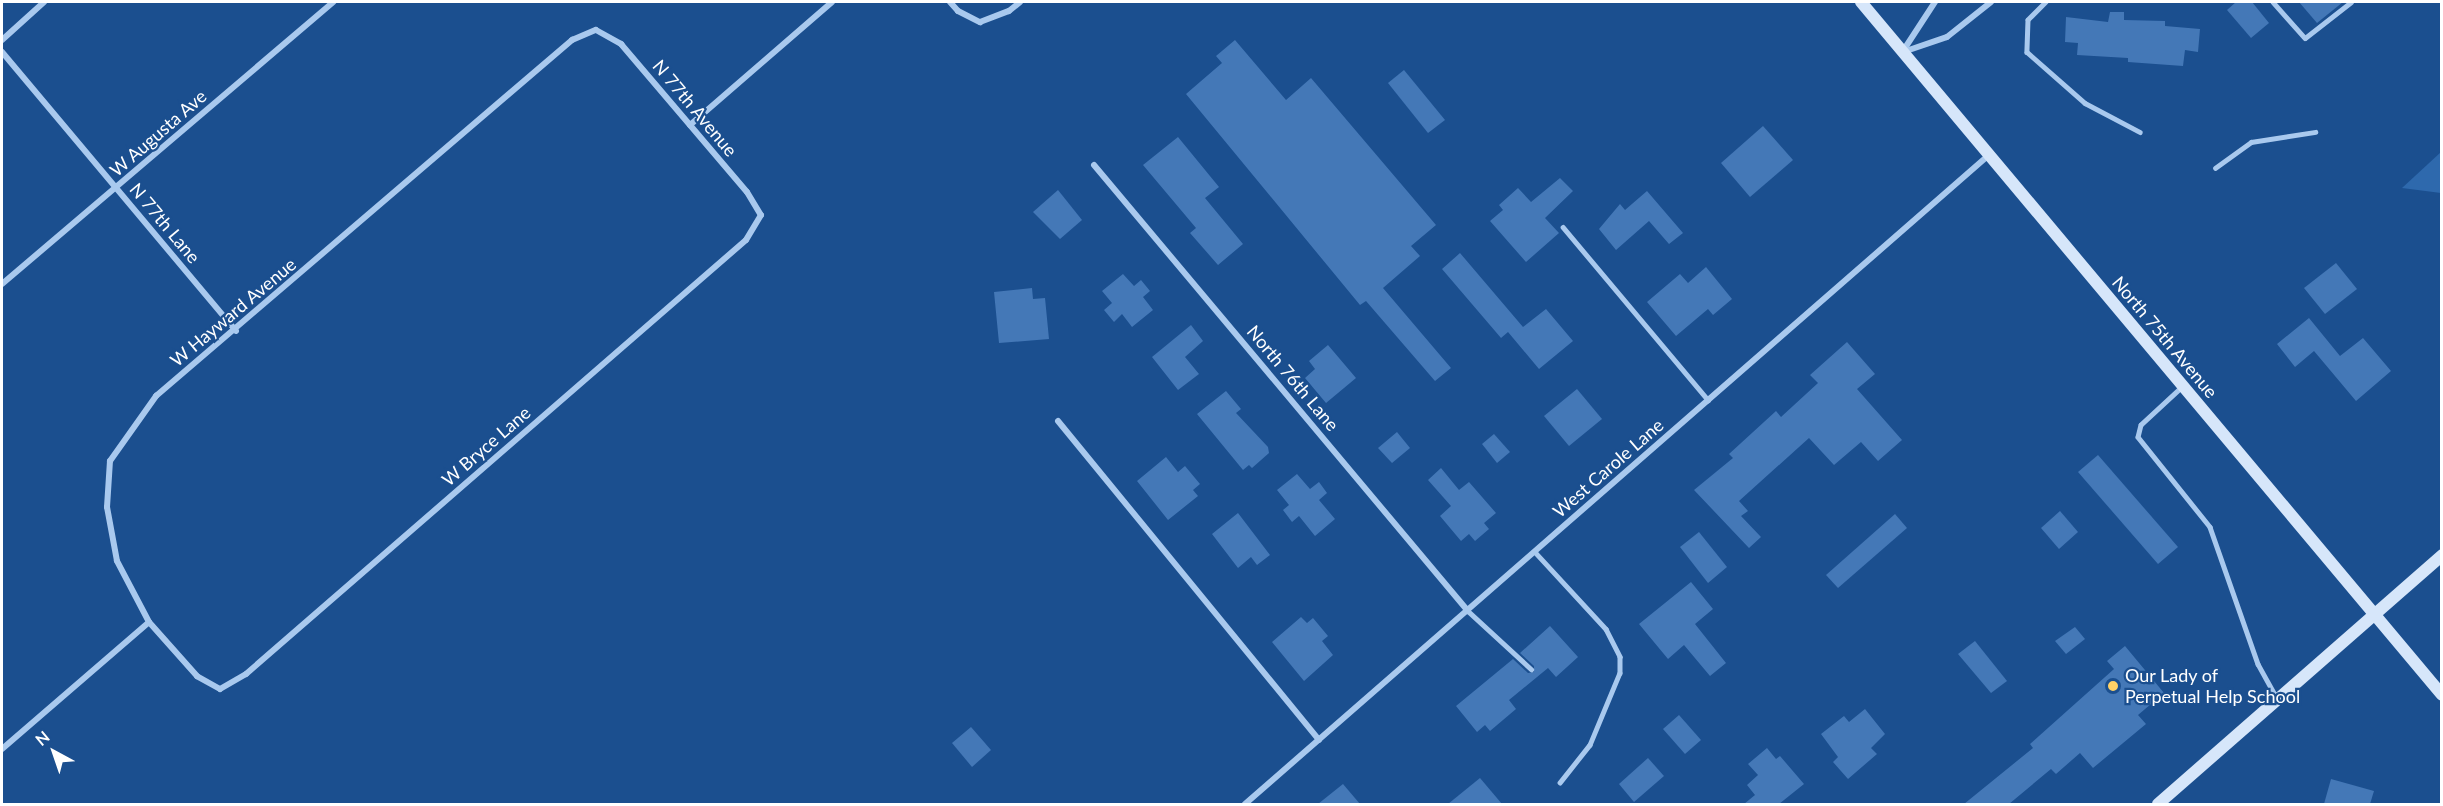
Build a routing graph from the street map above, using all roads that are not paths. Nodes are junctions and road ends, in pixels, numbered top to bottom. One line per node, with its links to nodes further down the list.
1 (44, 2): 13 (street)
2 (333, 2): 22 (street, W Augusta Ave)
3 (831, 2): 16 (street)
4 (950, 2): 5 (street)
5 (1020, 2)
6 (1861, 2): 15 (main road, North 75th Avenue)
7 (1935, 2): 15 (street)
8 (1991, 2): 15 (street)
9 (2046, 2): 17 (lane)
10 (2273, 2): 11 (lane)
11 (2351, 2)
12 (596, 30): 16 (street, N 77th Avenue); 26 (street, W Hayward Avenue)
13 (2, 40)
14 (2, 52): 22 (street, N 77th Lane)
15 (1903, 52): 19 (main road, North 75th Avenue)
16 (690, 125): 23 (street, N 77th Avenue)
17 (2140, 132)
18 (2315, 132): 21 (lane)
19 (1990, 154): 27 (main road, North 75th Avenue); 28 (street, West Carole Lane)
20 (1094, 165): 32 (street, North 76th Lane)
21 (2215, 168)
22 (116, 189): 25 (street, W Augusta Ave); 26 (street, N 77th Lane)
23 (761, 215): 36 (street, W Bryce Lane)
24 (1563, 227): 28 (lane)
25 (2, 284)
26 (236, 331): 34 (street, W Hayward Avenue)
27 (2183, 386): 33 (main road, North 75th Avenue); 38 (lane)
28 (1708, 400): 30 (street, West Carole Lane)
29 (1058, 421): 39 (street)
30 (1535, 552): 32 (street, West Carole Lane); 41 (lane)
31 (2442, 555): 33 (main road)
32 (1468, 611): 35 (lane); 39 (street, West Carole Lane)
33 (2373, 614): 37 (main road, North 75th Avenue); 38 (main road)
34 (149, 622): 36 (street, W Hayward Avenue); 40 (street)
35 (1531, 669)
36 (220, 689)
37 (2442, 695)
38 (2277, 698): 43 (main road)
39 (1319, 740): 42 (street, West Carole Lane)
40 (2, 748)
41 (1560, 783)
42 (1245, 804)
43 (2158, 804)

